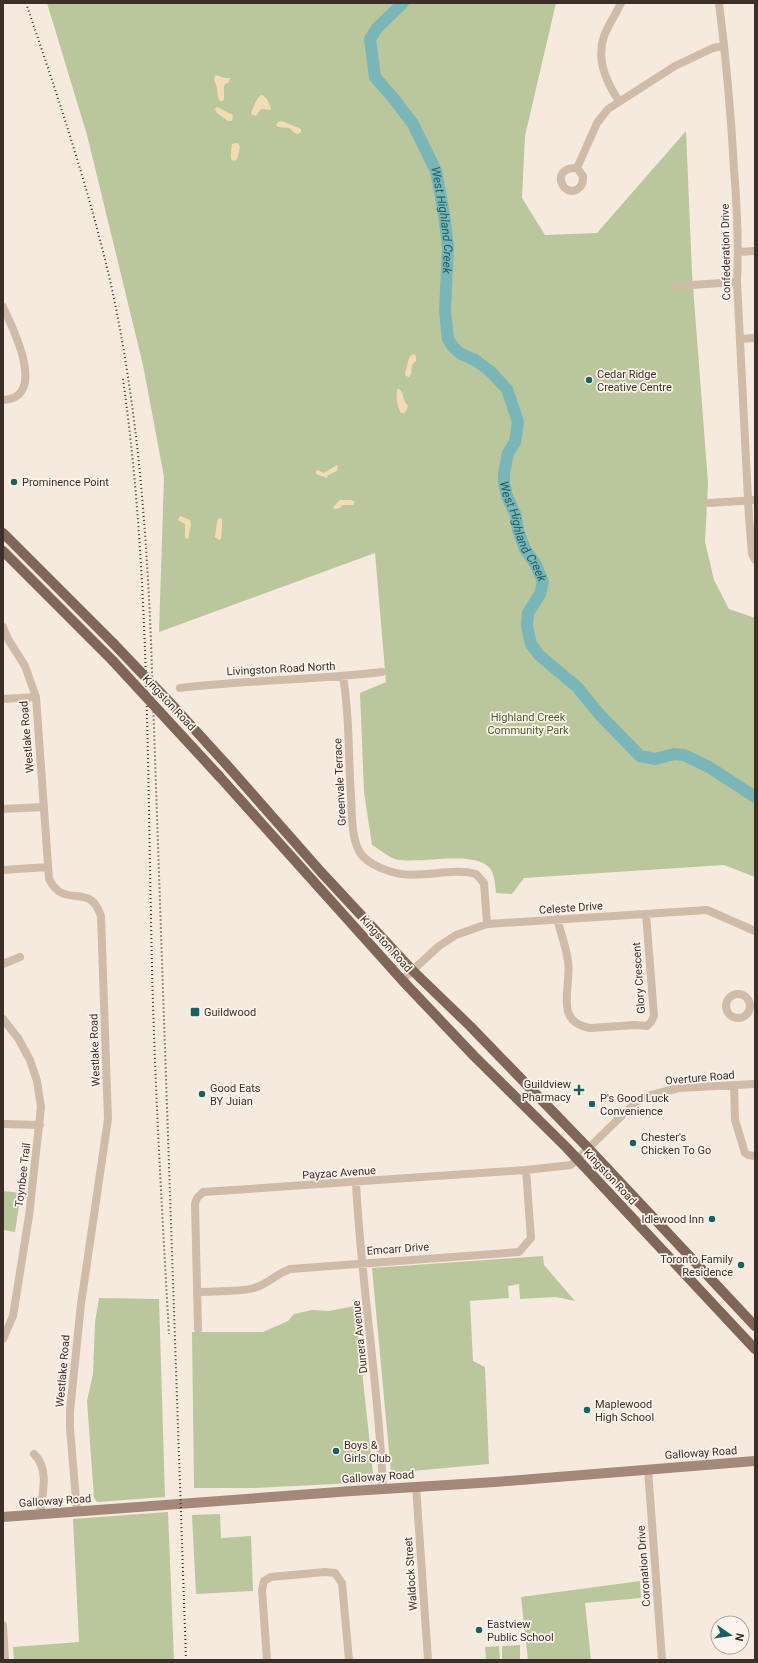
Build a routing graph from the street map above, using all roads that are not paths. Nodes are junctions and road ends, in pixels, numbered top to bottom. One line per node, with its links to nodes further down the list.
1 (621, 3): 4 (street)
2 (719, 3): 3 (street, Confederation Drive)
3 (724, 46): 4 (street); 7 (street, Confederation Drive)
4 (619, 101): 5 (street)
5 (577, 168)
6 (755, 251): 7 (street)
7 (739, 252): 8 (street, Confederation Drive)
8 (737, 282): 9 (street); 12 (street, Confederation Drive)
9 (677, 286)
10 (3, 307): 13 (street)
11 (755, 338): 12 (street)
12 (740, 339): 14 (street, Confederation Drive)
13 (3, 400)
14 (752, 500): 15 (street); 18 (street, Confederation Drive)
15 (709, 503)
16 (3, 533): 35 (main road, Kingston Road, bridge)
17 (3, 551): 36 (main road, Kingston Road, bridge)
18 (755, 560)
19 (3, 627): 23 (street, Westlake Road)
20 (382, 672): 21 (street, Livingston Road North)
21 (343, 677): 22 (street, Livingston Road North); 31 (street, Greenvale Terrace)
22 (180, 688)
23 (36, 697): 24 (street); 25 (street, Westlake Road)
24 (3, 699)
25 (44, 807): 26 (street); 27 (street, Westlake Road)
26 (3, 809)
27 (48, 867): 28 (street); 58 (street, Westlake Road)
28 (3, 870)
29 (646, 914): 30 (street, Celeste Drive); 30 (street, Glory Crescent); 32 (street, Celeste Drive)
30 (557, 919): 31 (street, Celeste Drive)
31 (487, 924): 35 (street, Celeste Drive)
32 (755, 931)
33 (20, 957): 34 (street)
34 (3, 964)
35 (412, 970): 36 (street, Celeste Drive); 42 (main road, Kingston Road)
36 (402, 980): 44 (main road, Kingston Road)
37 (3, 1019): 41 (street, Toynbee Trail)
38 (755, 1084): 39 (street, Overture Road)
39 (734, 1085): 42 (street, Overture Road); 43 (street)
40 (3, 1124): 41 (street)
41 (40, 1125): 51 (street, Toynbee Trail)
42 (588, 1148): 44 (street, Overture Road); 49 (main road, Kingston Road)
43 (755, 1156)
44 (578, 1160): 45 (street, Payzac Avenue); 52 (main road, Kingston Road)
45 (526, 1170): 46 (street, Payzac Avenue); 47 (street, Emcarr Drive)
46 (356, 1183): 47 (street, Dunera Avenue); 48 (street, Payzac Avenue)
47 (363, 1263): 48 (street, Emcarr Drive); 57 (street, Dunera Avenue)
48 (198, 1292): 50 (street)
49 (755, 1326)
50 (198, 1329)
51 (3, 1339)
52 (755, 1349)
53 (34, 1454): 59 (street)
54 (755, 1461): 55 (street, Galloway Road)
55 (648, 1469): 56 (street, Galloway Road); 66 (street, Coronation Drive)
56 (416, 1486): 57 (street, Galloway Road); 65 (street, Waldock Street)
57 (383, 1489): 58 (street, Galloway Road)
58 (77, 1512): 59 (street, Galloway Road)
59 (40, 1514): 60 (street, Galloway Road)
60 (3, 1517)
61 (3, 1625): 62 (street)
62 (5, 1660)
63 (267, 1660): 64 (street)
64 (349, 1660)
65 (428, 1660)
66 (662, 1660)

